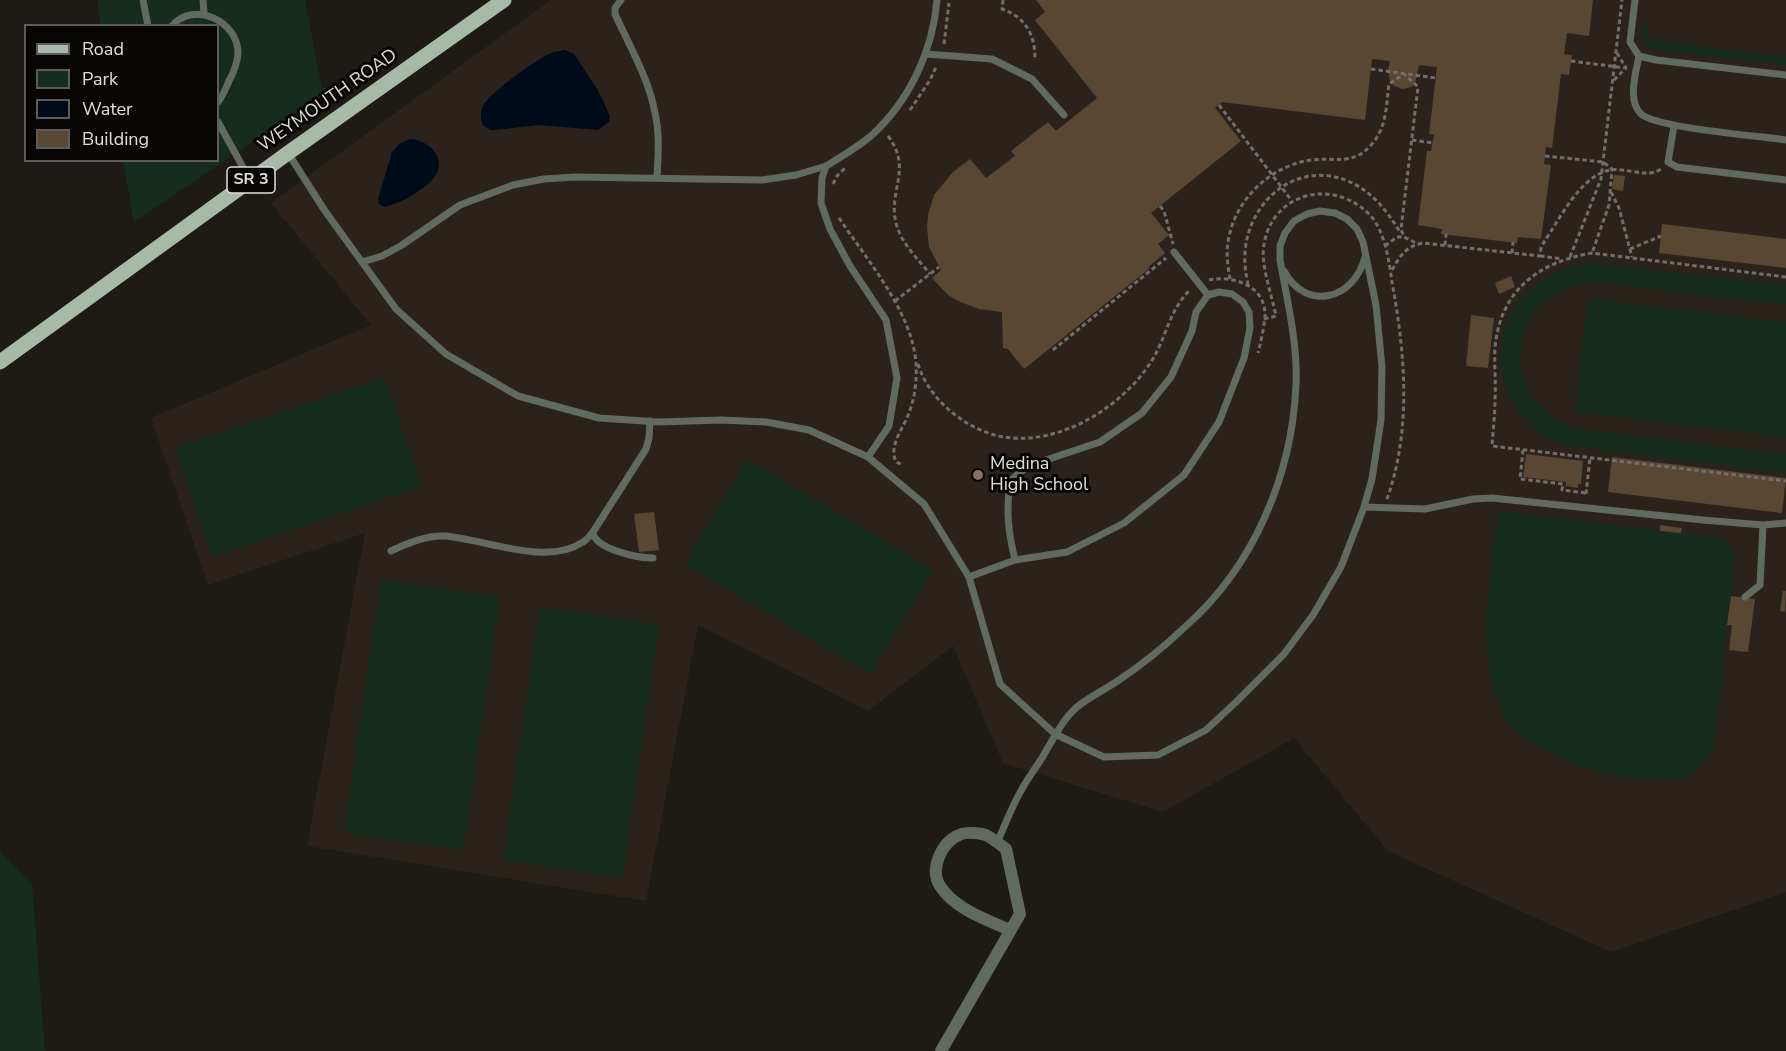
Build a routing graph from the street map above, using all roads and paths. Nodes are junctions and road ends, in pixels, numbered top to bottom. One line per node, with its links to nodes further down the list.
1 (143, 0): 11 (lane)
2 (203, 0): 10 (lane)
3 (504, 0): 36 (main road, WEYMOUTH ROAD / SR 3)
4 (621, 0): 45 (lane)
5 (937, 0): 14 (lane)
6 (949, 0): 15 (path)
7 (1003, 0): 17 (path)
8 (1622, 0): 13 (path)
9 (1635, 0): 16 (lane)
10 (204, 13): 12 (lane); 26 (lane)
11 (148, 24)
12 (173, 24)
13 (1616, 51): 19 (path); 20 (path)
14 (926, 54): 15 (lane); 41 (lane)
15 (940, 54): 28 (path); 29 (lane)
16 (1639, 56): 23 (lane); 31 (lane)
17 (1035, 58)
18 (1571, 61): 19 (path)
19 (1614, 66): 20 (path); 25 (path)
20 (1626, 68): 25 (path)
21 (1371, 69): 22 (path)
22 (1404, 74): 24 (path); 32 (path); 44 (path)
23 (1786, 75)
24 (1436, 78)
25 (1613, 81): 38 (path)
26 (219, 100)
27 (1219, 105): 44 (path)
28 (910, 110)
29 (1064, 115)
30 (219, 124): 46 (lane)
31 (1674, 126): 33 (lane); 39 (lane)
32 (1412, 140): 35 (path); 55 (path)
33 (1786, 140)
34 (882, 142): 73 (path)
35 (1433, 143)
36 (288, 153): 46 (main road, WEYMOUTH ROAD / SR 3); 70 (lane)
37 (1545, 156): 38 (path)
38 (1603, 162): 42 (path); 43 (path)
39 (1668, 162): 42 (path); 47 (lane)
40 (852, 163): 49 (path)
41 (826, 166): 45 (lane); 86 (lane)
42 (1612, 169): 43 (path); 48 (path)
43 (1602, 172): 65 (path); 66 (path)
44 (1272, 174): 50 (path); 75 (path)
45 (657, 178): 70 (lane)
46 (250, 180): 83 (main road, WEYMOUTH ROAD / SR 3)
47 (1786, 180)
48 (1610, 190): 61 (path); 64 (path)
49 (831, 191)
50 (1292, 201): 60 (path); 79 (path)
51 (1160, 206): 62 (path)
52 (839, 217): 78 (path)
53 (1446, 234): 59 (path)
54 (1661, 236): 61 (path)
55 (1404, 237): 58 (path); 60 (path)
56 (1363, 242): 69 (lane); 69 (lane); 92 (lane)
57 (1514, 242): 63 (path)
58 (1418, 244): 59 (path); 72 (path)
59 (1444, 245): 63 (path)
60 (1385, 246): 72 (path)
61 (1630, 249): 67 (path)
62 (1174, 252): 76 (lane); 80 (path)
63 (1512, 253): 65 (path)
64 (1592, 253): 66 (path); 67 (path)
65 (1540, 256): 68 (path)
66 (1570, 257): 68 (path)
67 (1632, 257): 74 (path)
68 (1564, 259): 85 (path)
69 (1280, 260): 102 (lane)
70 (362, 262): 84 (lane)
71 (939, 267): 73 (path)
72 (1391, 272): 91 (path)
73 (930, 274): 78 (path)
74 (1786, 277)
75 (1230, 279): 76 (path); 79 (path)
76 (1199, 284): 77 (lane); 82 (path)
77 (1208, 295): 99 (lane); 99 (lane)
78 (894, 301): 82 (path)
79 (1264, 319): 81 (path)
80 (1053, 350)
81 (1258, 353)
82 (915, 357): 88 (path)
83 (0, 362)
84 (650, 421): 86 (lane); 96 (lane)
85 (1523, 450): 87 (path); 90 (path)
86 (868, 457): 100 (lane)
87 (1590, 458): 89 (path); 90 (path)
88 (901, 464)
89 (1786, 481)
90 (1586, 493): 93 (path)
91 (1386, 500)
92 (1364, 507): 93 (lane); 102 (lane)
93 (1585, 507): 95 (lane)
94 (1786, 524): 95 (lane)
95 (1763, 525): 101 (lane)
96 (593, 532): 97 (lane); 98 (lane)
97 (391, 550)
98 (653, 558)
99 (1015, 560): 100 (lane)
100 (969, 577): 102 (lane)
101 (1744, 597)
102 (1055, 734): 103 (lane)
103 (997, 843): 104 (street); 104 (street)
104 (1010, 930): 105 (street)
105 (941, 1051)

